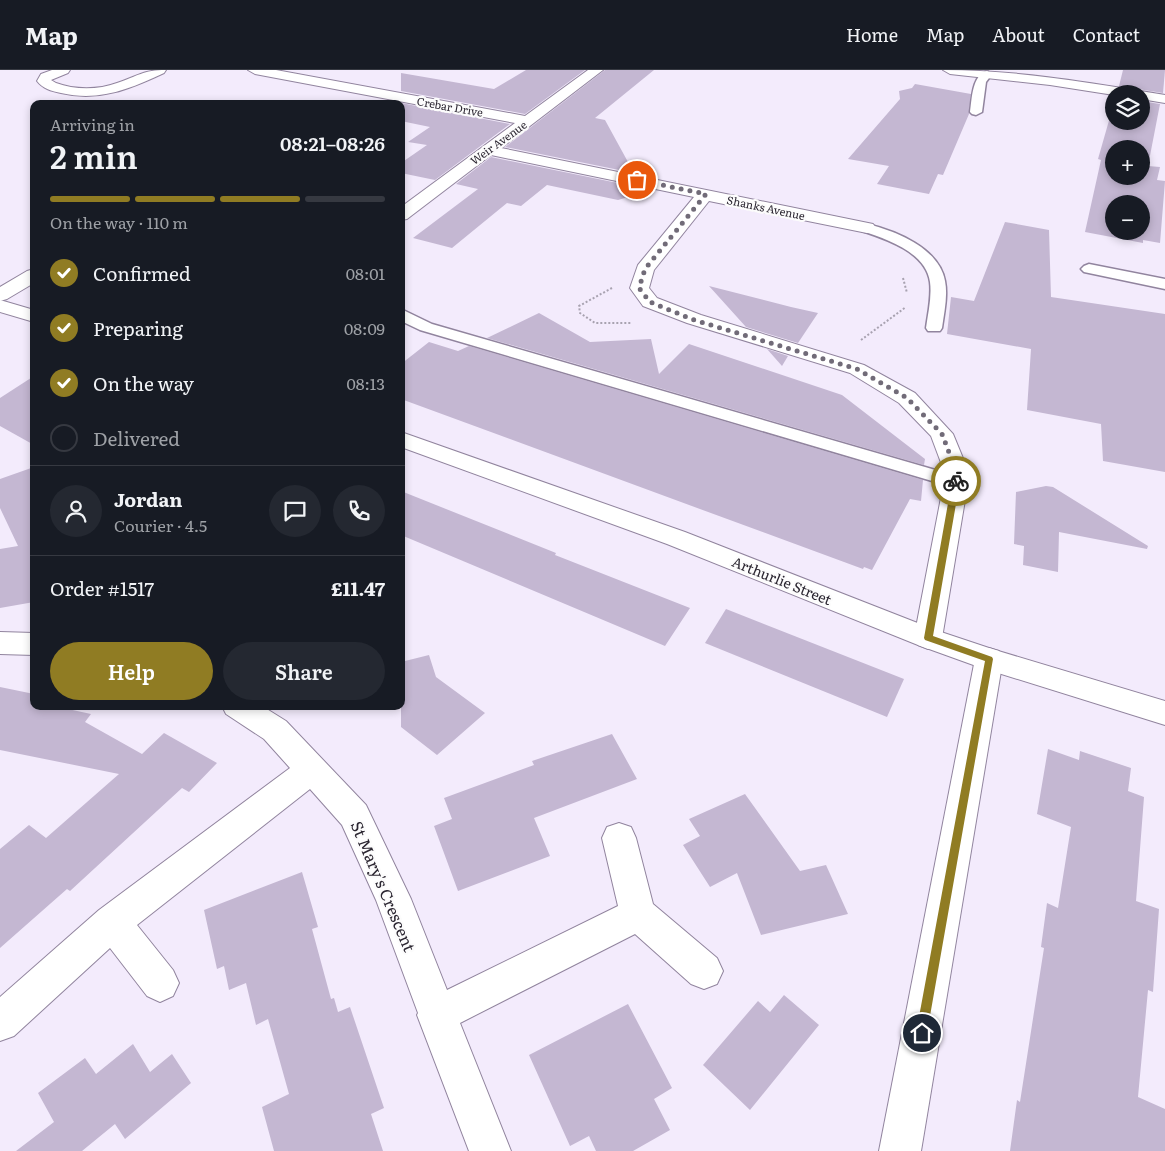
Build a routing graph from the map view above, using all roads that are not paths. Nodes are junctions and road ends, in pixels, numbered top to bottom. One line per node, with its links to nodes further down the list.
1 (63, 70): 2 (street)
2 (159, 70)
3 (255, 70): 7 (street, Crebar Drive)
4 (596, 70): 13 (street, Weir Avenue)
5 (950, 70): 6 (street)
6 (987, 74): 8 (street); 12 (lane)
7 (352, 88): 11 (street); 13 (street, Crebar Drive)
8 (1105, 90)
9 (1150, 96): 10 (street)
10 (1165, 99)
11 (332, 100)
12 (976, 112)
13 (528, 121): 14 (street, Weir Avenue)
14 (488, 150): 15 (street, Shanks Avenue); 16 (street, Weir Avenue)
15 (706, 194): 17 (street, Shanks Avenue); 27 (street)
16 (405, 212)
17 (867, 228): 25 (lane)
18 (1089, 270): 20 (lane)
19 (30, 277): 21 (street)
20 (1165, 284)
21 (0, 295)
22 (0, 306): 23 (street)
23 (30, 315)
24 (405, 316): 27 (lane)
25 (934, 328)
26 (405, 440): 28 (street, Arthurlie Street)
27 (956, 482): 28 (street)
28 (928, 638): 31 (street, Arthurlie Street)
29 (0, 643): 30 (street)
30 (30, 644)
31 (989, 659): 33 (street, Arthurlie Street); 43 (street)
32 (243, 710): 34 (street, St Mary's Crescent)
33 (1165, 714)
34 (312, 770): 37 (street); 40 (street, St Mary's Crescent)
35 (619, 838): 36 (street)
36 (638, 914): 38 (street); 40 (street)
37 (112, 922): 39 (street); 41 (street)
38 (704, 971)
39 (160, 983)
40 (436, 1015): 42 (street, St Mary's Crescent)
41 (0, 1022)
42 (490, 1151)
43 (900, 1151)

